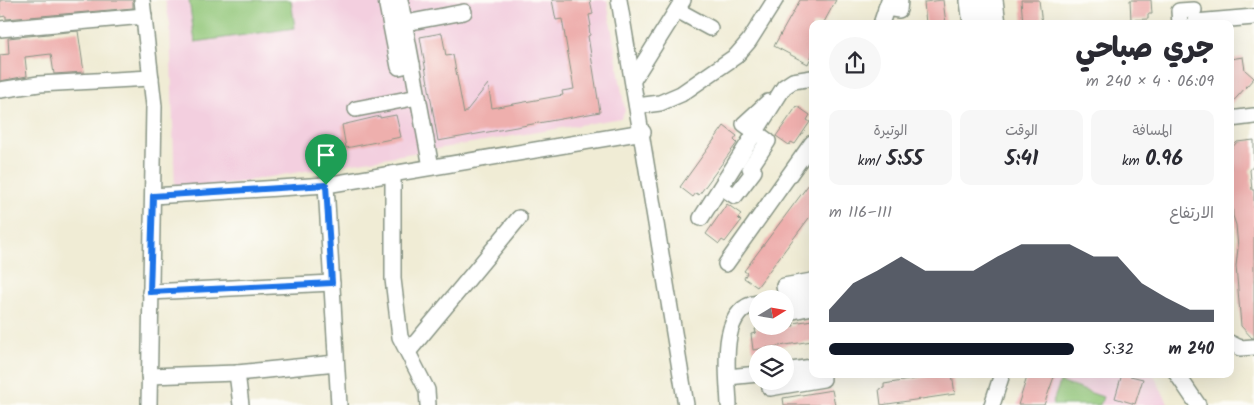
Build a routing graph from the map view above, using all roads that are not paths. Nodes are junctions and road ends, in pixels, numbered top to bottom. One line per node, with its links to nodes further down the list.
1 (142, 0): 13 (street)
2 (386, 0): 20 (street)
3 (400, 0): 20 (street)
4 (619, 0): 26 (street)
5 (775, 0): 29 (street)
6 (900, 0): 10 (street)
7 (970, 0): 17 (street)
8 (982, 0): 18 (street)
9 (995, 0): 19 (street)
10 (888, 4): 16 (street)
11 (680, 5): 21 (street); 26 (street)
12 (464, 12): 20 (street)
13 (144, 16): 23 (street); 24 (street)
14 (1191, 16): 15 (street)
15 (1248, 18): 22 (street)
16 (882, 20)
17 (971, 20)
18 (984, 20)
19 (998, 20)
20 (398, 24): 28 (street)
21 (710, 28)
22 (1254, 28)
23 (0, 29)
24 (151, 78): 27 (street); 38 (street)
25 (809, 78): 40 (street)
26 (633, 80): 29 (street)
27 (0, 90)
28 (418, 97): 30 (street); 35 (street)
29 (637, 106): 33 (street)
30 (356, 109)
31 (1254, 116): 32 (street)
32 (1234, 118)
33 (643, 132): 35 (street); 69 (street)
34 (809, 147): 41 (street)
35 (431, 168): 36 (street)
36 (393, 174): 37 (street); 53 (street)
37 (326, 185): 38 (street); 43 (street)
38 (153, 196): 45 (street)
39 (518, 218): 53 (street)
40 (701, 218)
41 (726, 264)
42 (809, 281): 44 (street)
43 (332, 283): 45 (street); 54 (street)
44 (784, 290)
45 (150, 292): 59 (street)
46 (809, 294): 47 (street)
47 (794, 297)
48 (749, 305): 60 (street)
49 (809, 308): 50 (street)
50 (794, 311)
51 (1234, 346): 52 (street)
52 (1254, 347)
53 (408, 352): 68 (street)
54 (336, 362): 57 (street); 67 (street)
55 (809, 367): 56 (street)
56 (794, 370)
57 (237, 373): 59 (street); 66 (street)
58 (749, 375): 60 (street)
59 (149, 376): 65 (street)
60 (728, 377): 70 (street)
61 (823, 378): 64 (street)
62 (1001, 378): 71 (street)
63 (1180, 378): 72 (street)
64 (794, 384)
65 (149, 405)
66 (241, 405)
67 (339, 405)
68 (428, 405)
69 (686, 405)
70 (729, 405)
71 (992, 405)
72 (1198, 405)

